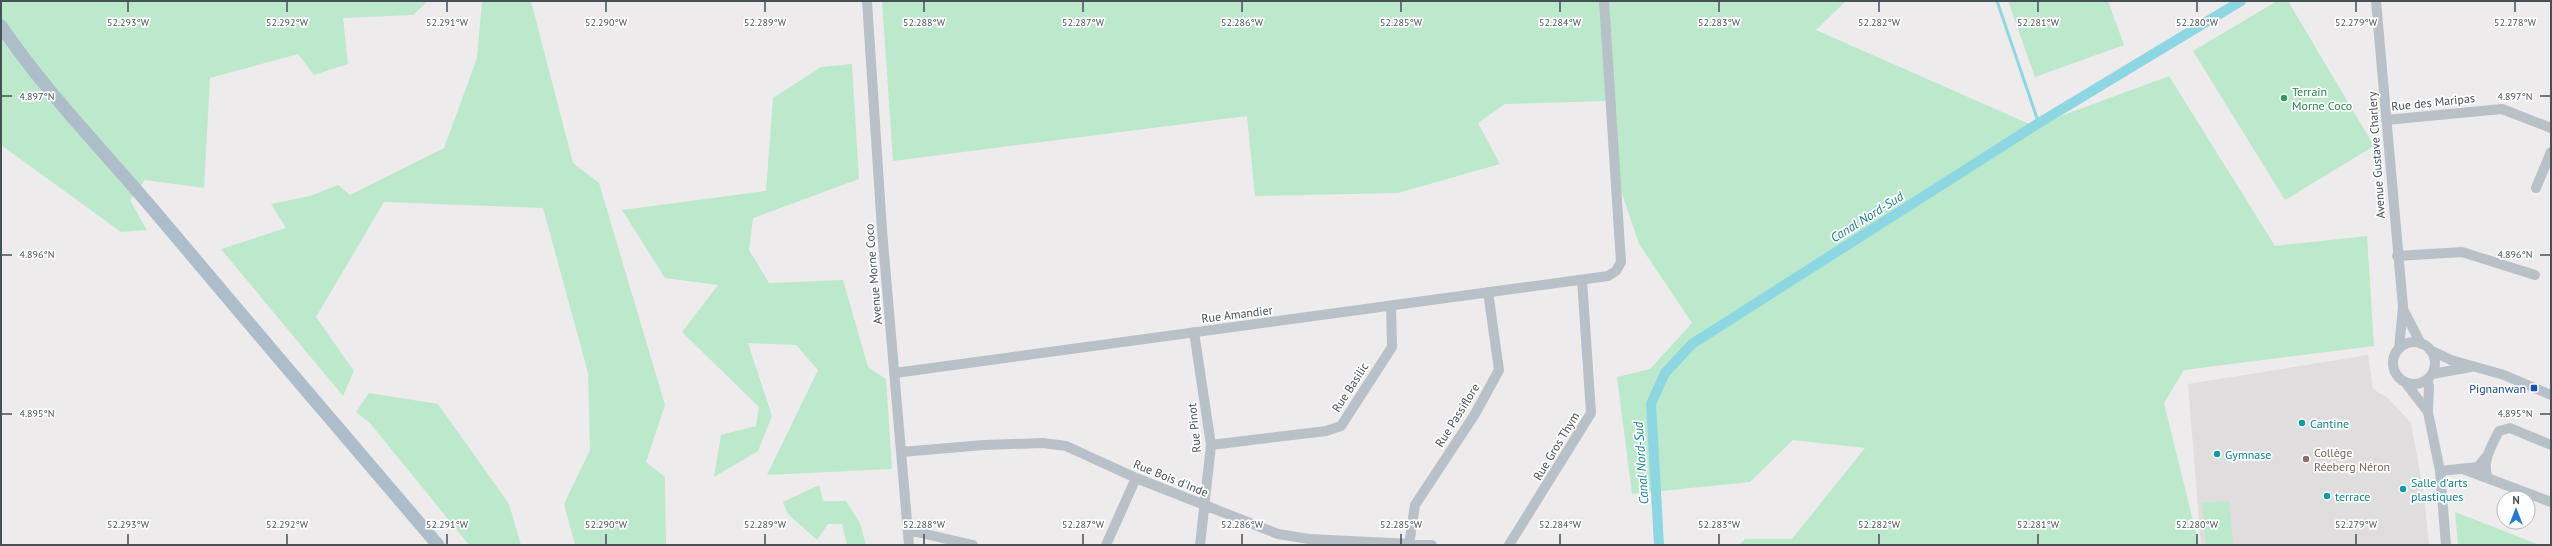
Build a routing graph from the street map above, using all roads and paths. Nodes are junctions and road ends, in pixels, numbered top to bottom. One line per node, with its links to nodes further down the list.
1 (867, 1): 20 (street, Avenue Morne Coco)
2 (1604, 1): 11 (street, Rue Amandier)
3 (2376, 1): 5 (street, Avenue Gustave Charlery)
4 (1, 26): 37 (main road)
5 (2386, 120): 6 (street, Rue des Maripas); 9 (street, Avenue Gustave Charlery)
6 (2551, 128)
7 (2551, 152): 8 (street)
8 (2536, 188)
9 (2397, 256): 10 (street); 14 (street, Avenue Gustave Charlery)
10 (2535, 275)
11 (1582, 280): 12 (street, Rue Amandier); 43 (street, Rue Gros Thym)
12 (1488, 292): 13 (street, Rue Amandier); 36 (street, Rue Passiflore)
13 (1391, 306): 15 (street, Rue Amandier); 25 (street, Rue Basilic)
14 (2403, 307): 16 (street, Avenue Gustave Charlery); 17 (street, Avenue Gustave Charlery)
15 (1194, 332): 20 (street, Rue Amandier); 25 (street, Rue Pinot)
16 (2421, 344): 17 (street); 18 (street)
17 (2399, 350): 22 (street)
18 (2430, 350): 19 (street); 21 (street)
19 (2475, 366): 21 (street); 23 (street)
20 (895, 373): 27 (street, Avenue Morne Coco)
21 (2430, 377): 22 (street); 24 (street)
22 (2405, 382): 24 (street)
23 (2551, 395)
24 (2428, 412): 30 (street)
25 (1211, 445): 34 (street, Rue Pinot)
26 (2551, 445): 28 (street)
27 (901, 452): 31 (street, Rue Bois d'Inde); 35 (street, Avenue Morne Coco)
28 (2488, 455): 29 (street); 32 (street)
29 (2463, 469): 30 (street); 32 (street)
30 (2440, 471): 44 (street)
31 (1136, 478): 34 (street, Rue Bois d'Inde); 40 (street)
32 (2488, 478): 33 (street)
33 (2551, 502)
34 (1205, 506): 36 (street, Rue Bois d'Inde); 41 (street, Rue Pinot)
35 (908, 530): 38 (street, Avenue Morne Coco); 39 (street)
36 (1409, 544): 42 (street, Rue Bois d'Inde)
37 (438, 545)
38 (909, 545)
39 (973, 545)
40 (1106, 545)
41 (1200, 545)
42 (1432, 545)
43 (1509, 545)
44 (2446, 545)

